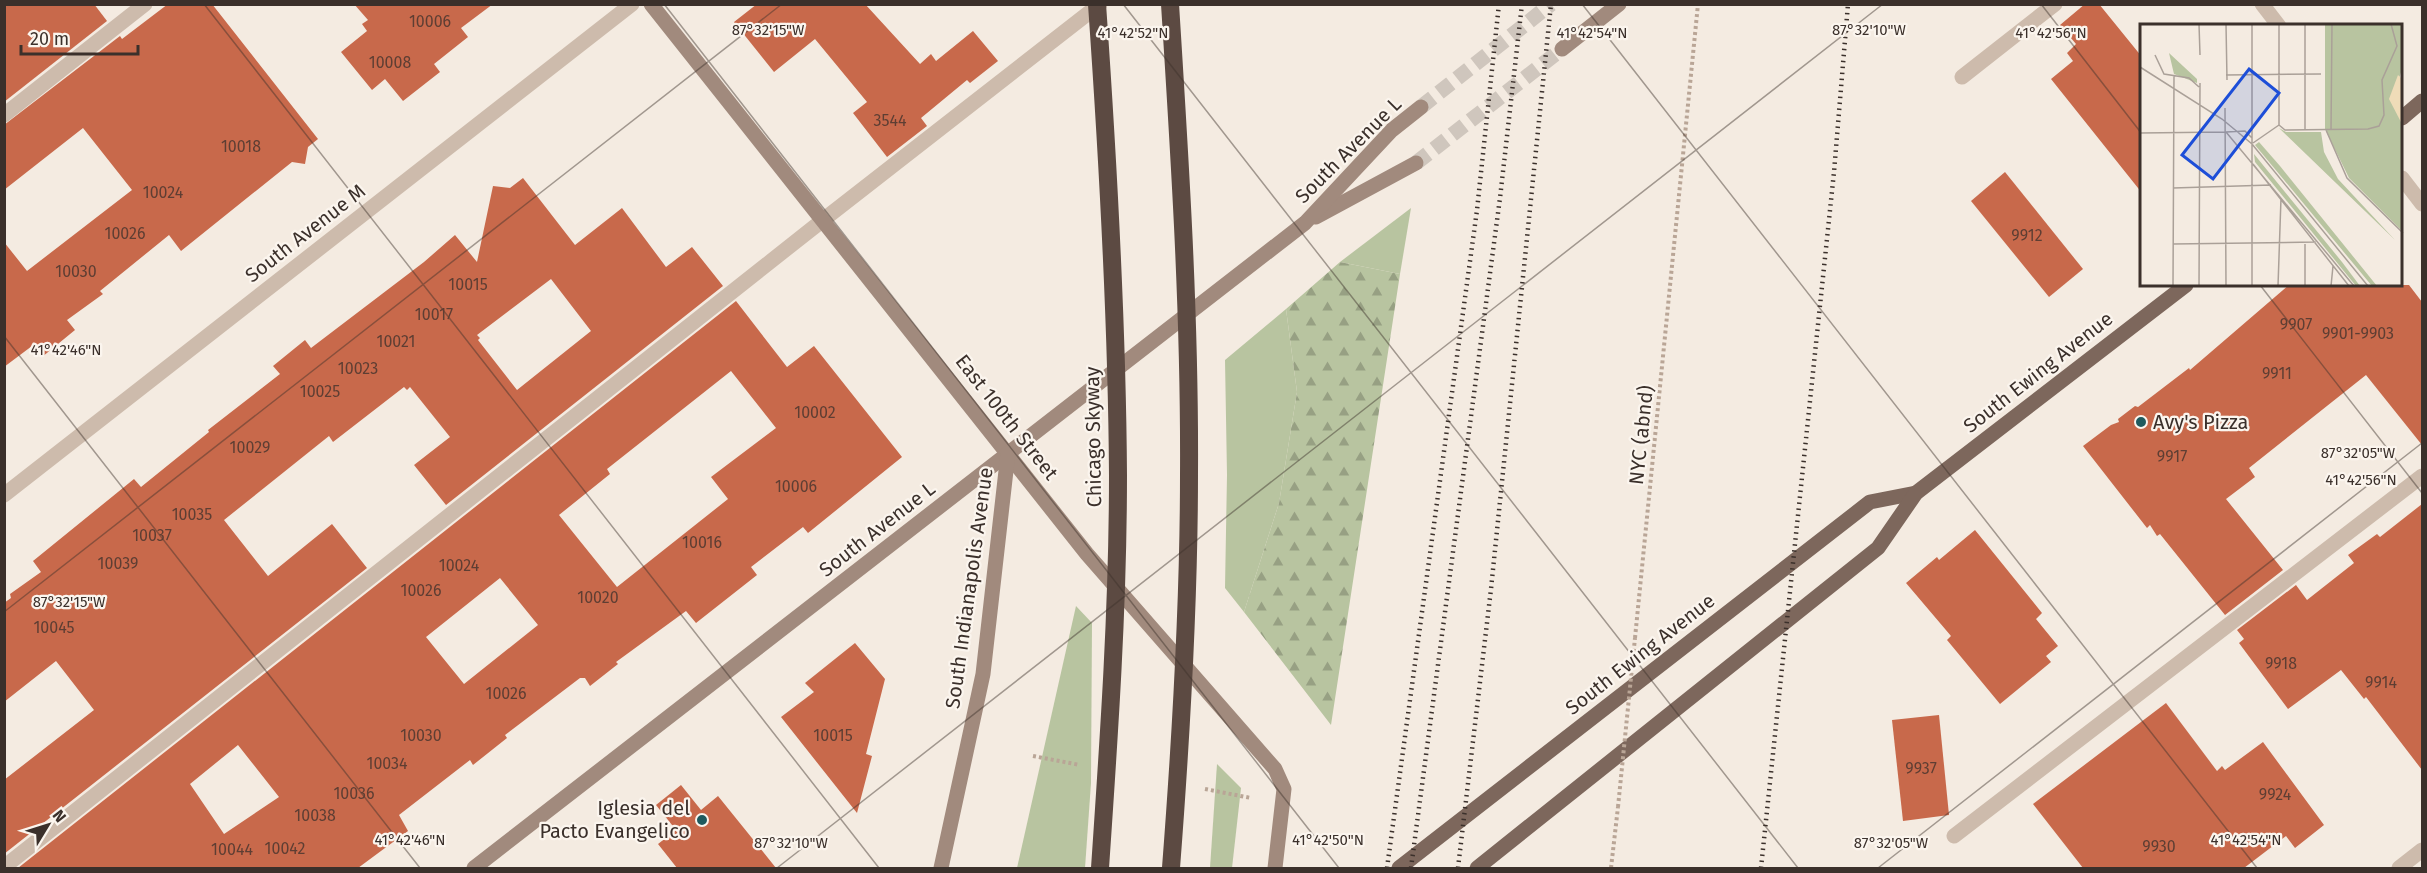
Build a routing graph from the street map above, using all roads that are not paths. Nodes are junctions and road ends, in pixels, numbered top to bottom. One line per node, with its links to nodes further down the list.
1 (145, 4): 14 (street)
2 (632, 4): 25 (street, South Avenue M)
3 (651, 4): 19 (street, East 100th Street)
4 (1099, 4): 19 (street); 31 (highway, Chicago Skyway, bridge)
5 (1170, 4): 32 (highway, bridge)
6 (1618, 4): 10 (street)
7 (2055, 4): 11 (street)
8 (2262, 4): 9 (street)
9 (2277, 24)
10 (1563, 49)
11 (1962, 77)
12 (2422, 101): 15 (main road)
13 (1421, 106): 20 (street, South Avenue L)
14 (4, 115)
15 (2403, 117)
16 (1416, 163): 20 (street, South Avenue L)
17 (2403, 179): 18 (street)
18 (2422, 204)
19 (823, 220): 22 (street, East 100th Street); 28 (street)
20 (1305, 223): 22 (street, South Avenue L)
21 (2185, 286): 24 (main road, South Ewing Avenue)
22 (1008, 453): 29 (street, South Avenue L); 30 (street, South Indianapolis Avenue); 33 (street, East 100th Street)
23 (2422, 476): 26 (street)
24 (1916, 493): 34 (main road, South Ewing Avenue); 35 (main road, South Ewing Avenue)
25 (4, 495)
26 (1954, 836)
27 (2422, 850): 36 (street)
28 (4, 867)
29 (474, 868)
30 (941, 868)
31 (1100, 868)
32 (1171, 868)
33 (1275, 868)
34 (1399, 868)
35 (1477, 868)
36 (2399, 868)

